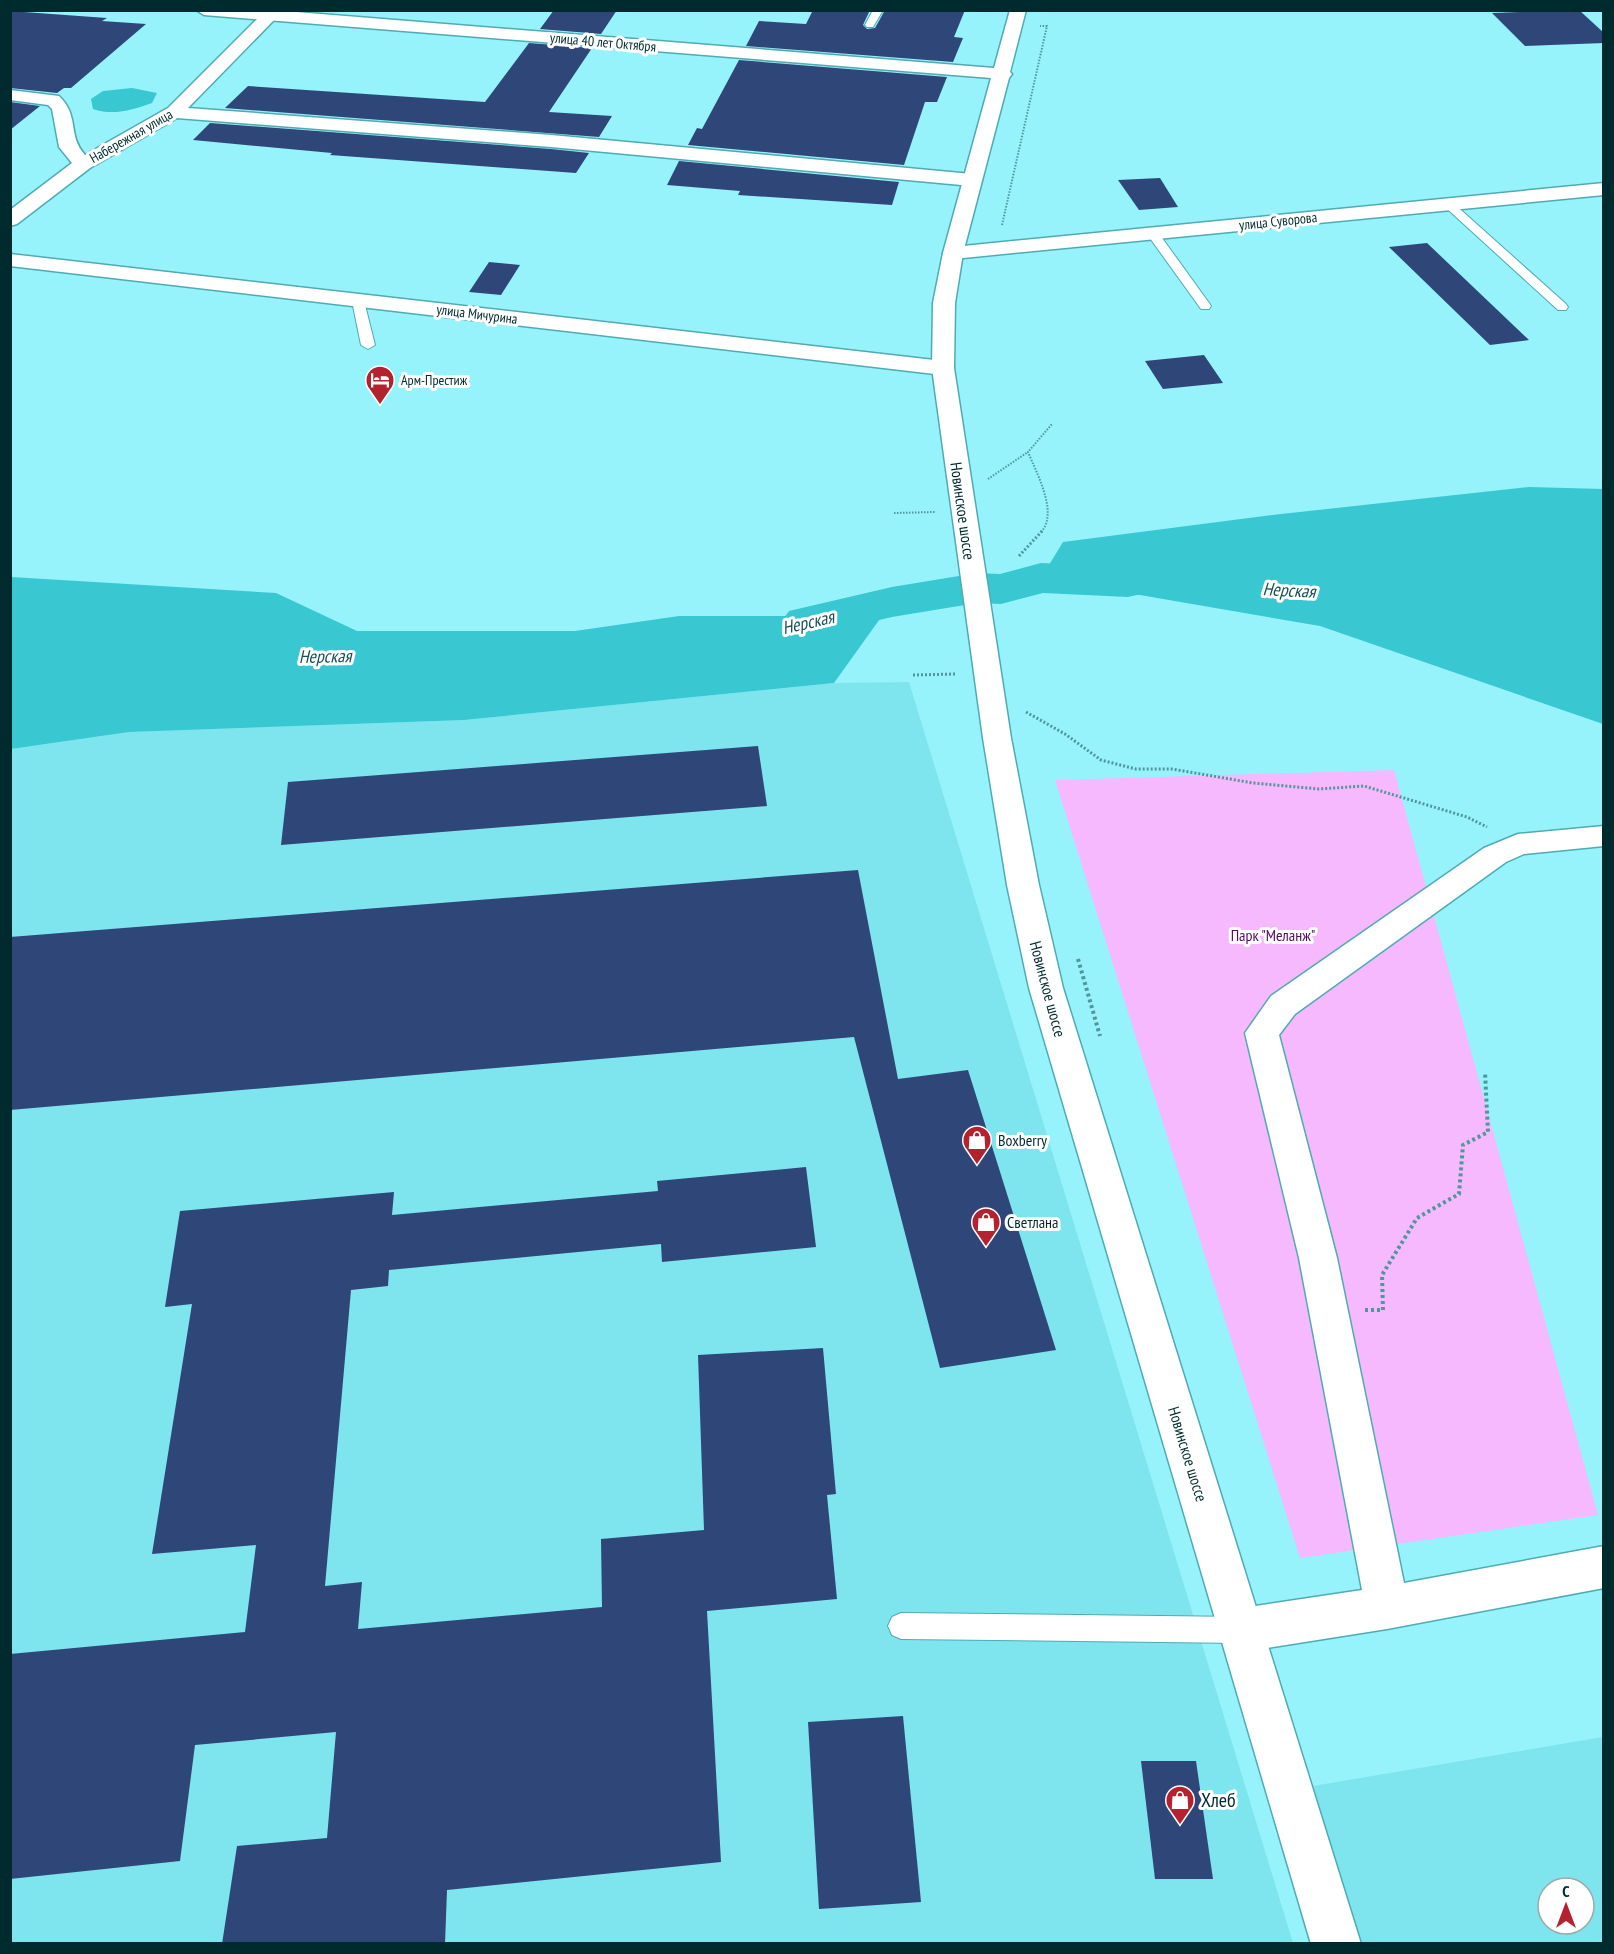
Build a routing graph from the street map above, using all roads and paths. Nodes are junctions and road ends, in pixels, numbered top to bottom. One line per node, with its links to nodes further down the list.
1 (204, 10): 3 (street, улица 40 лет Октября)
2 (878, 10): 5 (lane)
3 (269, 16): 6 (street, улица 40 лет Октября); 8 (street, Набережная улица)
4 (1016, 17): 6 (street, Новинское шоссе); 15 (path)
5 (870, 25)
6 (1003, 74): 10 (street, Новинское шоссе)
7 (10, 95): 9 (street)
8 (174, 112): 9 (street, Набережная улица); 10 (street)
9 (84, 164): 13 (street, Набережная улица)
10 (972, 180): 16 (street, Новинское шоссе)
11 (1604, 189): 12 (street, улица Суворова)
12 (1448, 204): 14 (street, улица Суворова); 20 (lane)
13 (10, 220)
14 (1153, 234): 15 (street, улица Суворова); 19 (lane)
15 (996, 249): 16 (street, улица Суворова)
16 (953, 253): 22 (street, Новинское шоссе)
17 (10, 260): 18 (street, улица Мичурина)
18 (358, 301): 21 (lane); 22 (street, улица Мичурина)
19 (1205, 306)
20 (1562, 307)
21 (368, 345)
22 (943, 368): 29 (street, Новинское шоссе)
23 (1052, 424): 24 (path)
24 (1028, 452): 25 (path); 28 (path)
25 (985, 481)
26 (937, 512): 27 (path)
27 (894, 513)
28 (1019, 556)
29 (974, 674): 30 (path); 39 (street, Новинское шоссе)
30 (913, 675)
31 (1020, 709): 33 (path)
32 (1604, 836): 33 (street)
33 (1518, 844): 35 (street)
34 (1485, 1072): 35 (path)
35 (1328, 1310): 37 (street)
36 (1604, 1567): 37 (street)
37 (1387, 1608): 39 (street)
38 (901, 1626): 39 (lane)
39 (1242, 1630): 40 (street, Новинское шоссе)
40 (1336, 1944)

